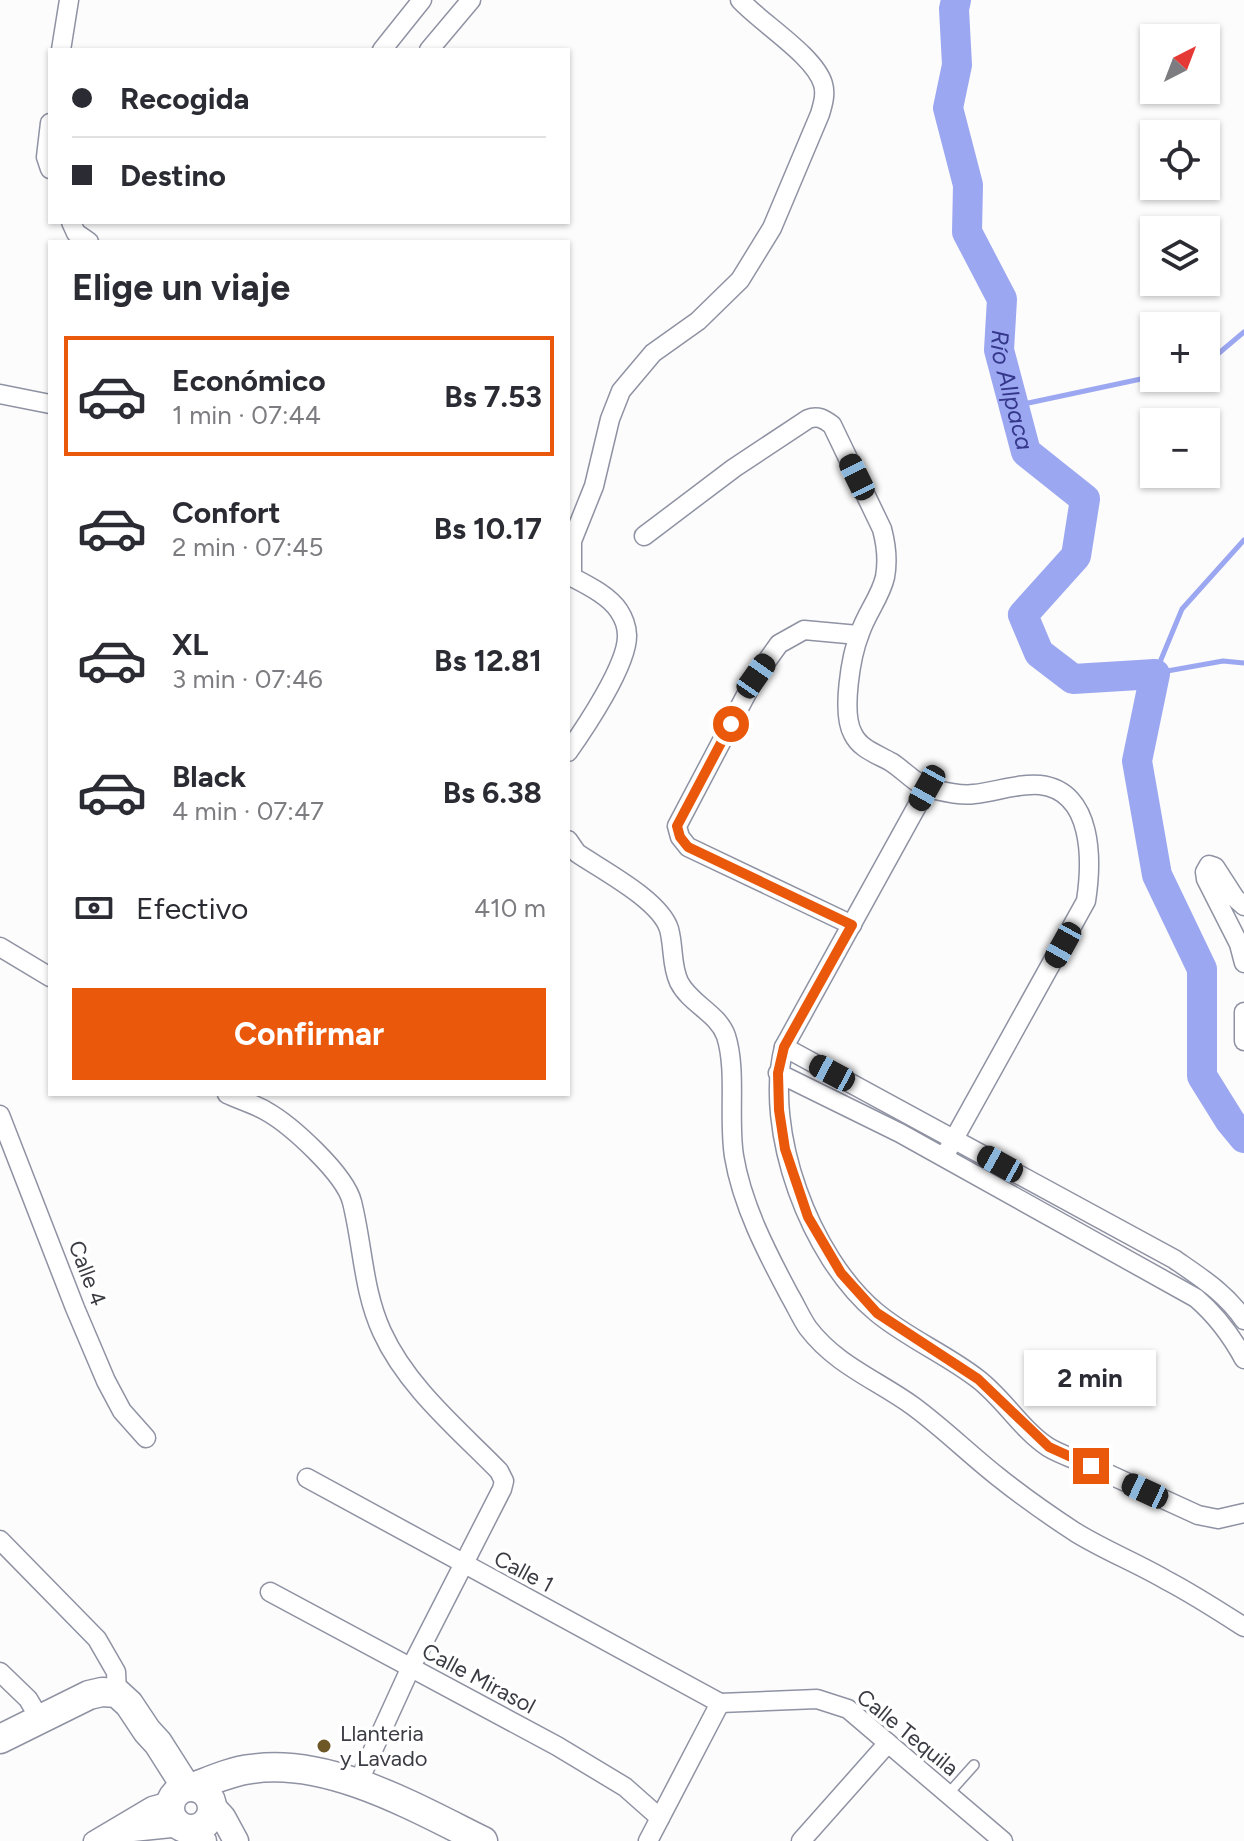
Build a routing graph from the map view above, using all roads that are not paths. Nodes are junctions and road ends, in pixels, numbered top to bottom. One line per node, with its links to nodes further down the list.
1 (69, 0): 5 (street)
2 (422, 0): 6 (street)
3 (471, 0): 7 (street)
4 (740, 0): 15 (street)
5 (61, 48)
6 (384, 48)
7 (431, 48)
8 (48, 140): 9 (street)
9 (48, 163)
10 (72, 224): 11 (street)
11 (86, 240)
12 (0, 394): 13 (street)
13 (48, 404)
14 (644, 536): 16 (street)
15 (570, 576): 17 (street)
16 (858, 635): 18 (street); 21 (street)
17 (570, 749)
18 (927, 788): 21 (street); 31 (street)
19 (570, 843): 41 (street)
20 (1244, 906): 23 (street)
21 (852, 925): 27 (street)
22 (0, 947): 24 (street)
23 (1244, 963)
24 (48, 976)
25 (1244, 1012): 26 (street)
26 (1244, 1041)
27 (784, 1047): 28 (street); 31 (street)
28 (778, 1073): 32 (street); 37 (street)
29 (232, 1096): 39 (street)
30 (0, 1115): 35 (street, Calle 4)
31 (955, 1139): 32 (street); 33 (street)
32 (944, 1157): 34 (street)
33 (1244, 1320)
34 (1244, 1359)
35 (146, 1438)
36 (307, 1478): 39 (street, Calle 1)
37 (1244, 1513)
38 (1, 1537): 44 (street)
39 (462, 1565): 42 (street); 45 (street, Calle 1)
40 (270, 1592): 42 (street, Calle Mirasol)
41 (1244, 1627)
42 (410, 1669): 50 (street); 53 (street, Calle Mirasol)
43 (0, 1672): 46 (street)
44 (117, 1693): 46 (main road); 52 (main road)
45 (720, 1703): 48 (street, Calle Tequila); 53 (street)
46 (40, 1719): 47 (main road)
47 (0, 1739)
48 (888, 1743): 51 (street, Calle Tequila); 60 (street)
49 (974, 1765): 51 (lane)
50 (358, 1783): 52 (main road); 54 (main road)
51 (948, 1794): 61 (street, Calle Tequila)
52 (193, 1808): 55 (street); 55 (street); 56 (street); 57 (main road)
53 (660, 1818): 59 (street)
54 (448, 1833): 58 (main road)
55 (98, 1838)
56 (228, 1841)
57 (236, 1841)
58 (483, 1841)
59 (648, 1841)
60 (801, 1841)
61 (1003, 1841)

